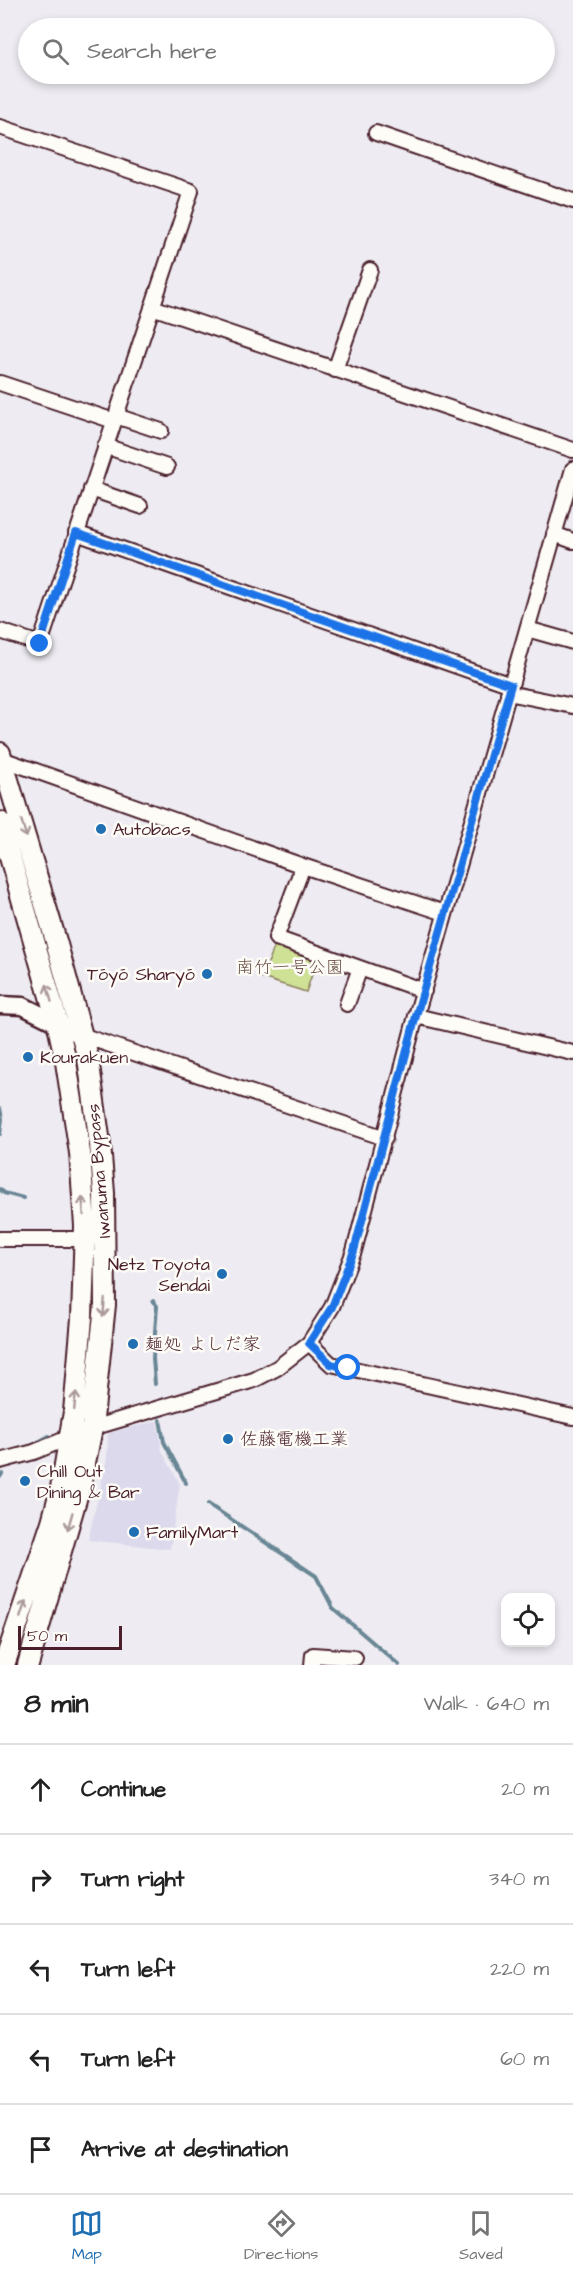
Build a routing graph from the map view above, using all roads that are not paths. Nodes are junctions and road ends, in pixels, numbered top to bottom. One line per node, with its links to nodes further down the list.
1 (0, 127): 5 (street)
2 (376, 133): 3 (street)
3 (573, 201)
4 (370, 270): 6 (street)
5 (152, 307): 6 (street); 8 (street)
6 (335, 370): 11 (street)
7 (0, 383): 8 (street)
8 (115, 419): 9 (street); 10 (street)
9 (161, 431)
10 (105, 446): 12 (street); 14 (street)
11 (573, 450)
12 (167, 467)
13 (573, 469): 17 (street)
14 (91, 489): 15 (street); 16 (street)
15 (140, 506)
16 (76, 533): 20 (street); 22 (street)
17 (554, 534): 18 (street); 19 (street)
18 (573, 541)
19 (527, 629): 21 (street); 22 (street)
20 (0, 631)
21 (573, 642)
22 (509, 689): 23 (street); 27 (street)
23 (573, 706)
24 (1, 756): 26 (street); 34 (highway, Iwanuma Bypass, one-way to 34)
25 (0, 822): 33 (highway, Iwanuma Bypass, one-way to 25)
26 (303, 866): 27 (street); 28 (street)
27 (445, 913): 29 (street)
28 (360, 968): 29 (street); 30 (street)
29 (424, 991): 32 (street)
30 (347, 1004)
31 (0, 1005): 33 (main road)
32 (416, 1016): 35 (street); 36 (street)
33 (57, 1021): 34 (main road); 38 (highway, Iwanuma Bypass, one-way to 33)
34 (81, 1035): 36 (street); 41 (highway, Iwanuma Bypass, one-way to 41)
35 (573, 1053)
36 (385, 1138): 39 (street)
37 (0, 1239): 38 (street)
38 (84, 1239): 42 (highway, Iwanuma Bypass, one-way to 38)
39 (309, 1343): 40 (street); 41 (street)
40 (573, 1417)
41 (92, 1428): 42 (street); 47 (highway, Iwanuma Bypass, one-way to 47)
42 (70, 1438): 43 (street); 44 (highway, Iwanuma Bypass, one-way to 42)
43 (0, 1461)
44 (5, 1644): 46 (highway, Iwanuma Bypass)
45 (355, 1658): 48 (street)
46 (4, 1665)
47 (28, 1665)
48 (312, 1665)

